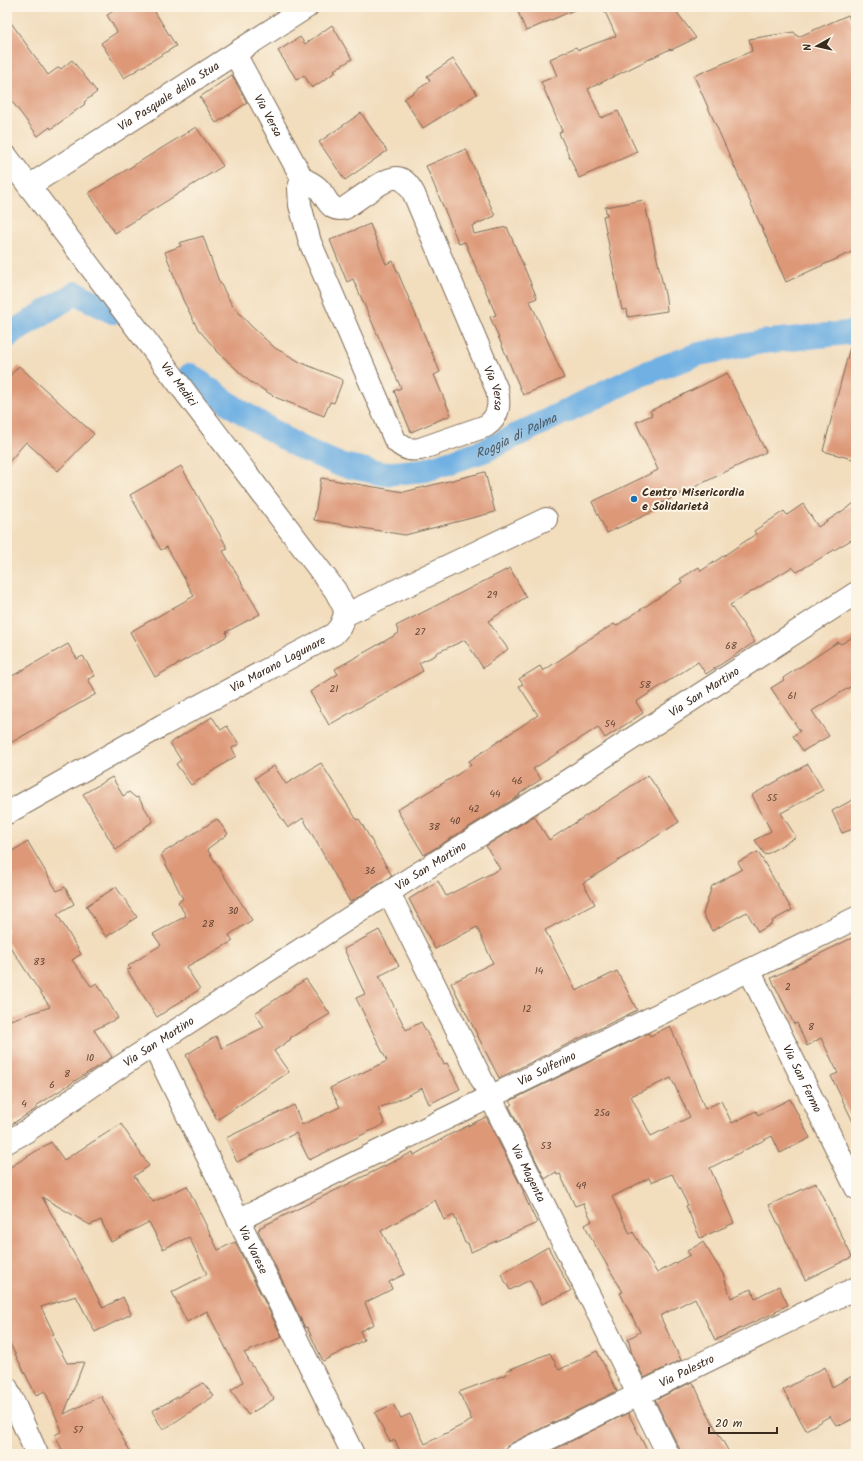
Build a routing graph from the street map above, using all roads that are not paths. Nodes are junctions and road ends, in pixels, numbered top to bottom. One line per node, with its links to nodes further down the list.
1 (307, 7): 2 (street, Via Pasquale della Stua)
2 (235, 54): 4 (street, Via Versa); 5 (street, Via Pasquale della Stua)
3 (7, 157): 5 (street, Via Medici)
4 (302, 178): 4 (street, Via Versa)
5 (29, 186): 8 (street, Via Medici)
6 (546, 519): 8 (street)
7 (856, 593): 10 (street, Via San Martino)
8 (345, 615): 9 (street, Via Marano Lagunare)
9 (7, 813)
10 (389, 893): 13 (street, Via San Martino); 14 (street, Via Magenta)
11 (856, 918): 12 (street, Via Solferino)
12 (748, 970): 14 (street, Via Solferino); 16 (street, Via San Fermo)
13 (153, 1045): 15 (street, Via San Martino); 17 (street, Via Varese)
14 (491, 1097): 17 (street, Via Solferino); 20 (street, Via Magenta)
15 (7, 1142)
16 (856, 1188)
17 (238, 1220): 22 (street, Via Varese)
18 (856, 1288): 20 (street, Via Palestro)
19 (7, 1388): 21 (street)
20 (638, 1395): 23 (street, Via Palestro); 24 (street, Via Magenta)
21 (36, 1454)
22 (353, 1454)
23 (517, 1454)
24 (668, 1454)

